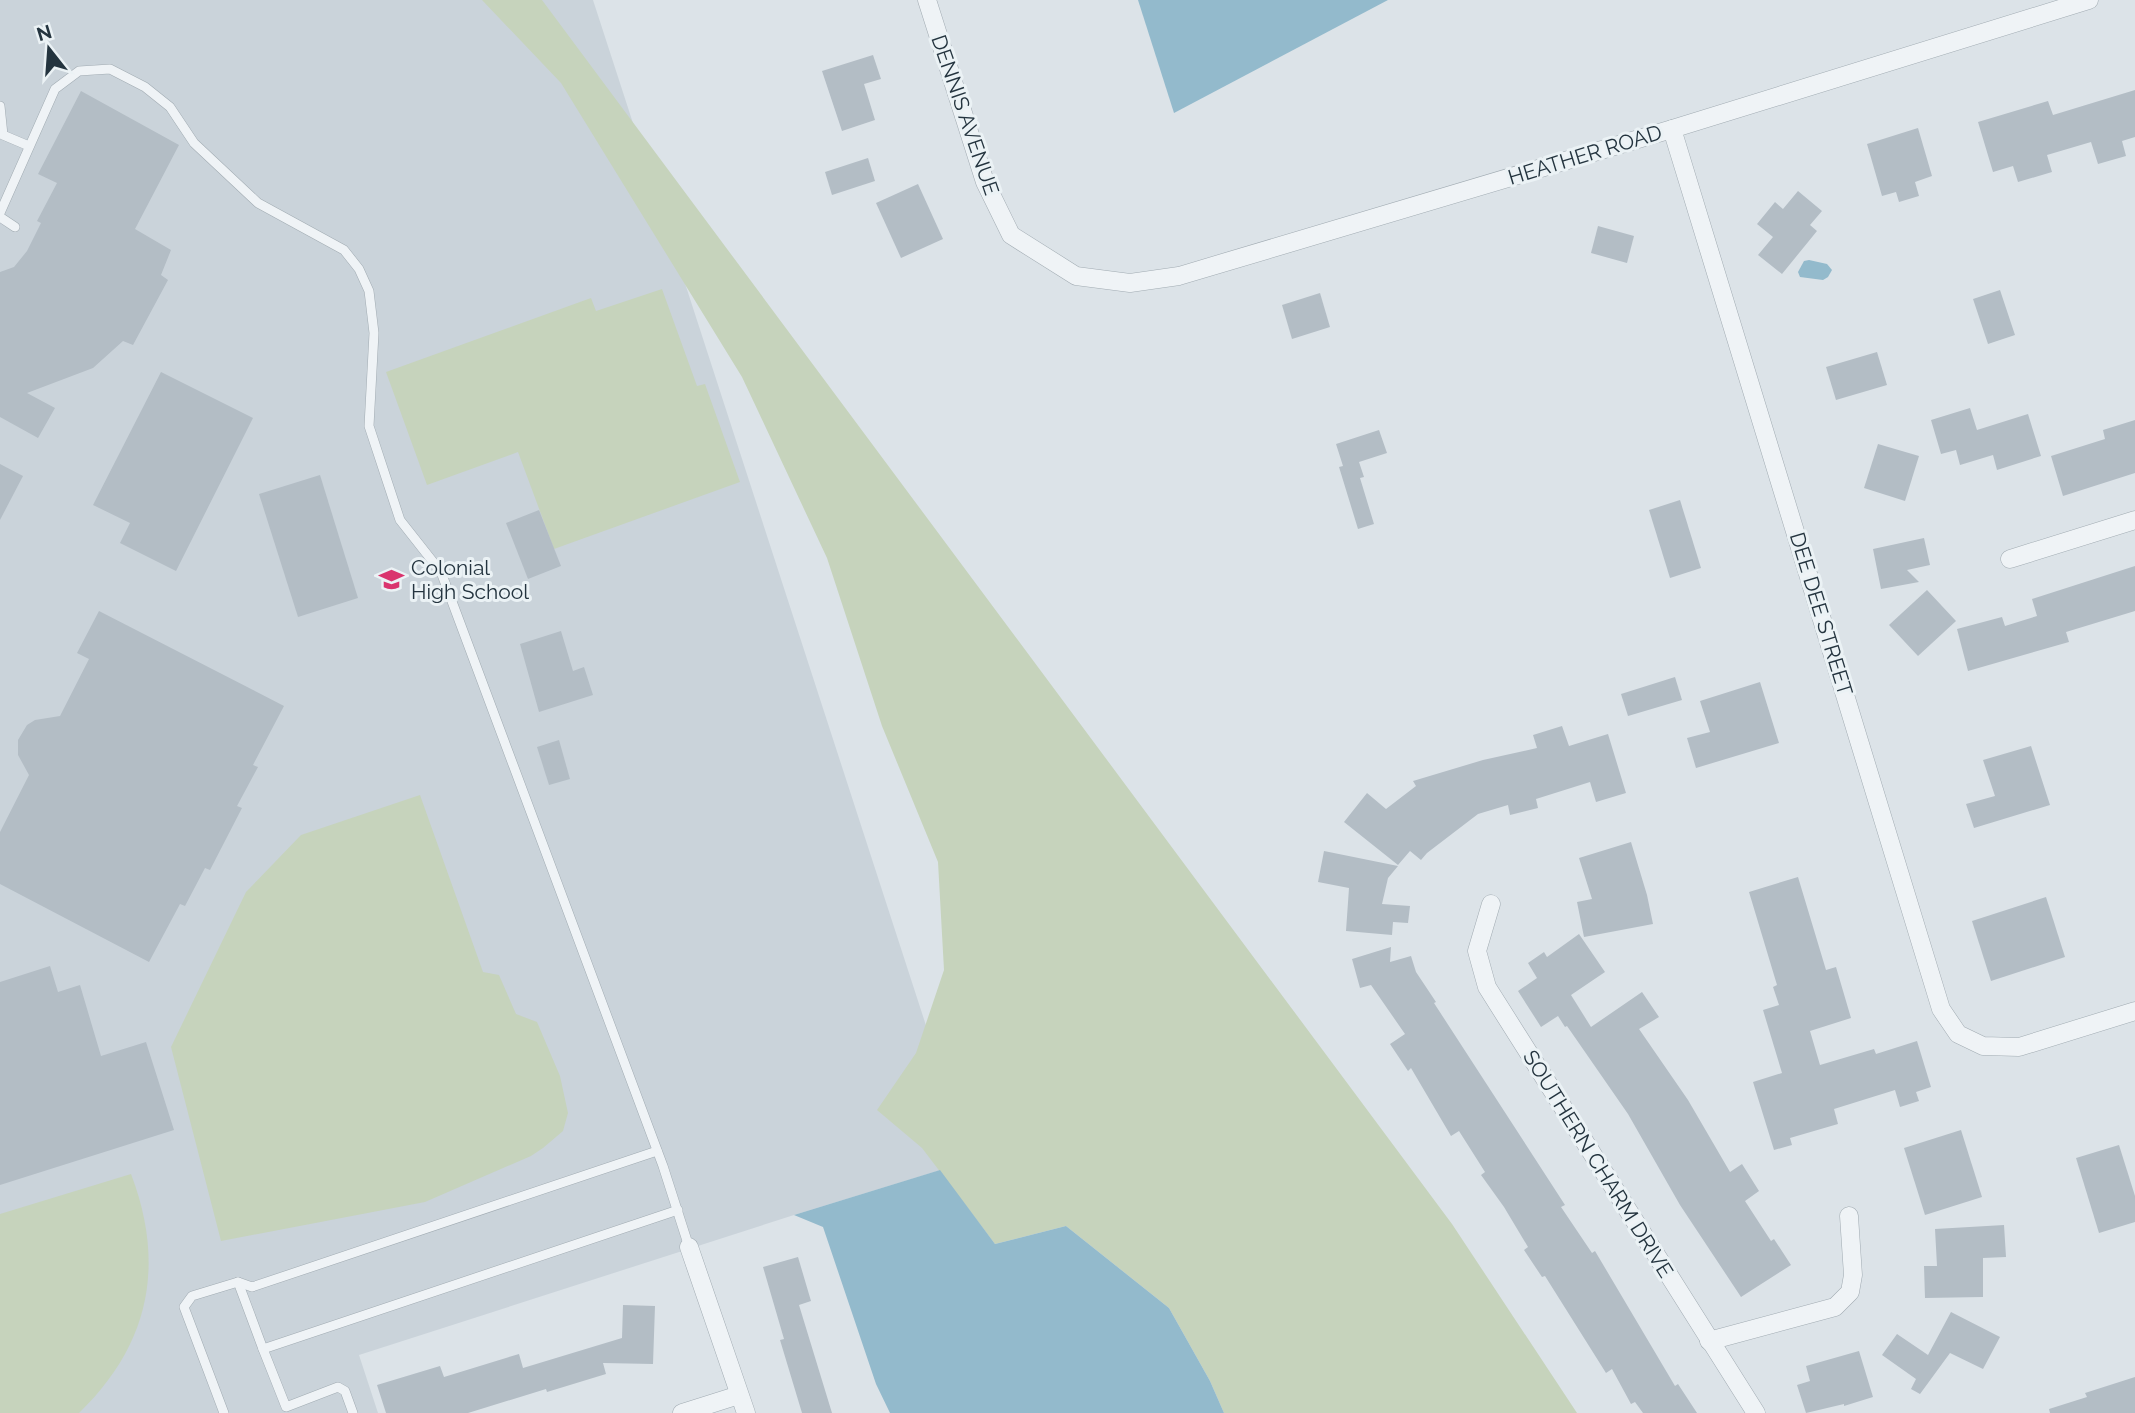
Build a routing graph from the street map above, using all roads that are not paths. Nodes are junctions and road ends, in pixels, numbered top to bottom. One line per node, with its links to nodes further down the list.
1 (927, 0): 8 (street, DENNIS AVENUE)
2 (2089, 0): 4 (street, HEATHER ROAD)
3 (0, 106): 5 (lane)
4 (1672, 129): 8 (street, HEATHER ROAD); 12 (street, DEE DEE STREET)
5 (29, 146): 6 (lane); 13 (lane)
6 (0, 215): 7 (lane)
7 (15, 227)
8 (1076, 276)
9 (2135, 520): 10 (street)
10 (2010, 559)
11 (1491, 904): 18 (street, SOUTHERN CHARM DRIVE)
12 (2135, 1012)
13 (657, 1151): 14 (lane); 17 (lane)
14 (678, 1210): 16 (lane); 19 (lane)
15 (1849, 1216): 18 (street)
16 (690, 1247): 20 (street)
17 (238, 1282): 19 (lane); 22 (lane)
18 (1709, 1341): 26 (street, SOUTHERN CHARM DRIVE)
19 (263, 1349): 21 (lane)
20 (739, 1395): 24 (street); 25 (street)
21 (287, 1410): 23 (lane)
22 (224, 1413)
23 (353, 1413)
24 (682, 1413)
25 (746, 1413)
26 (1756, 1413)

